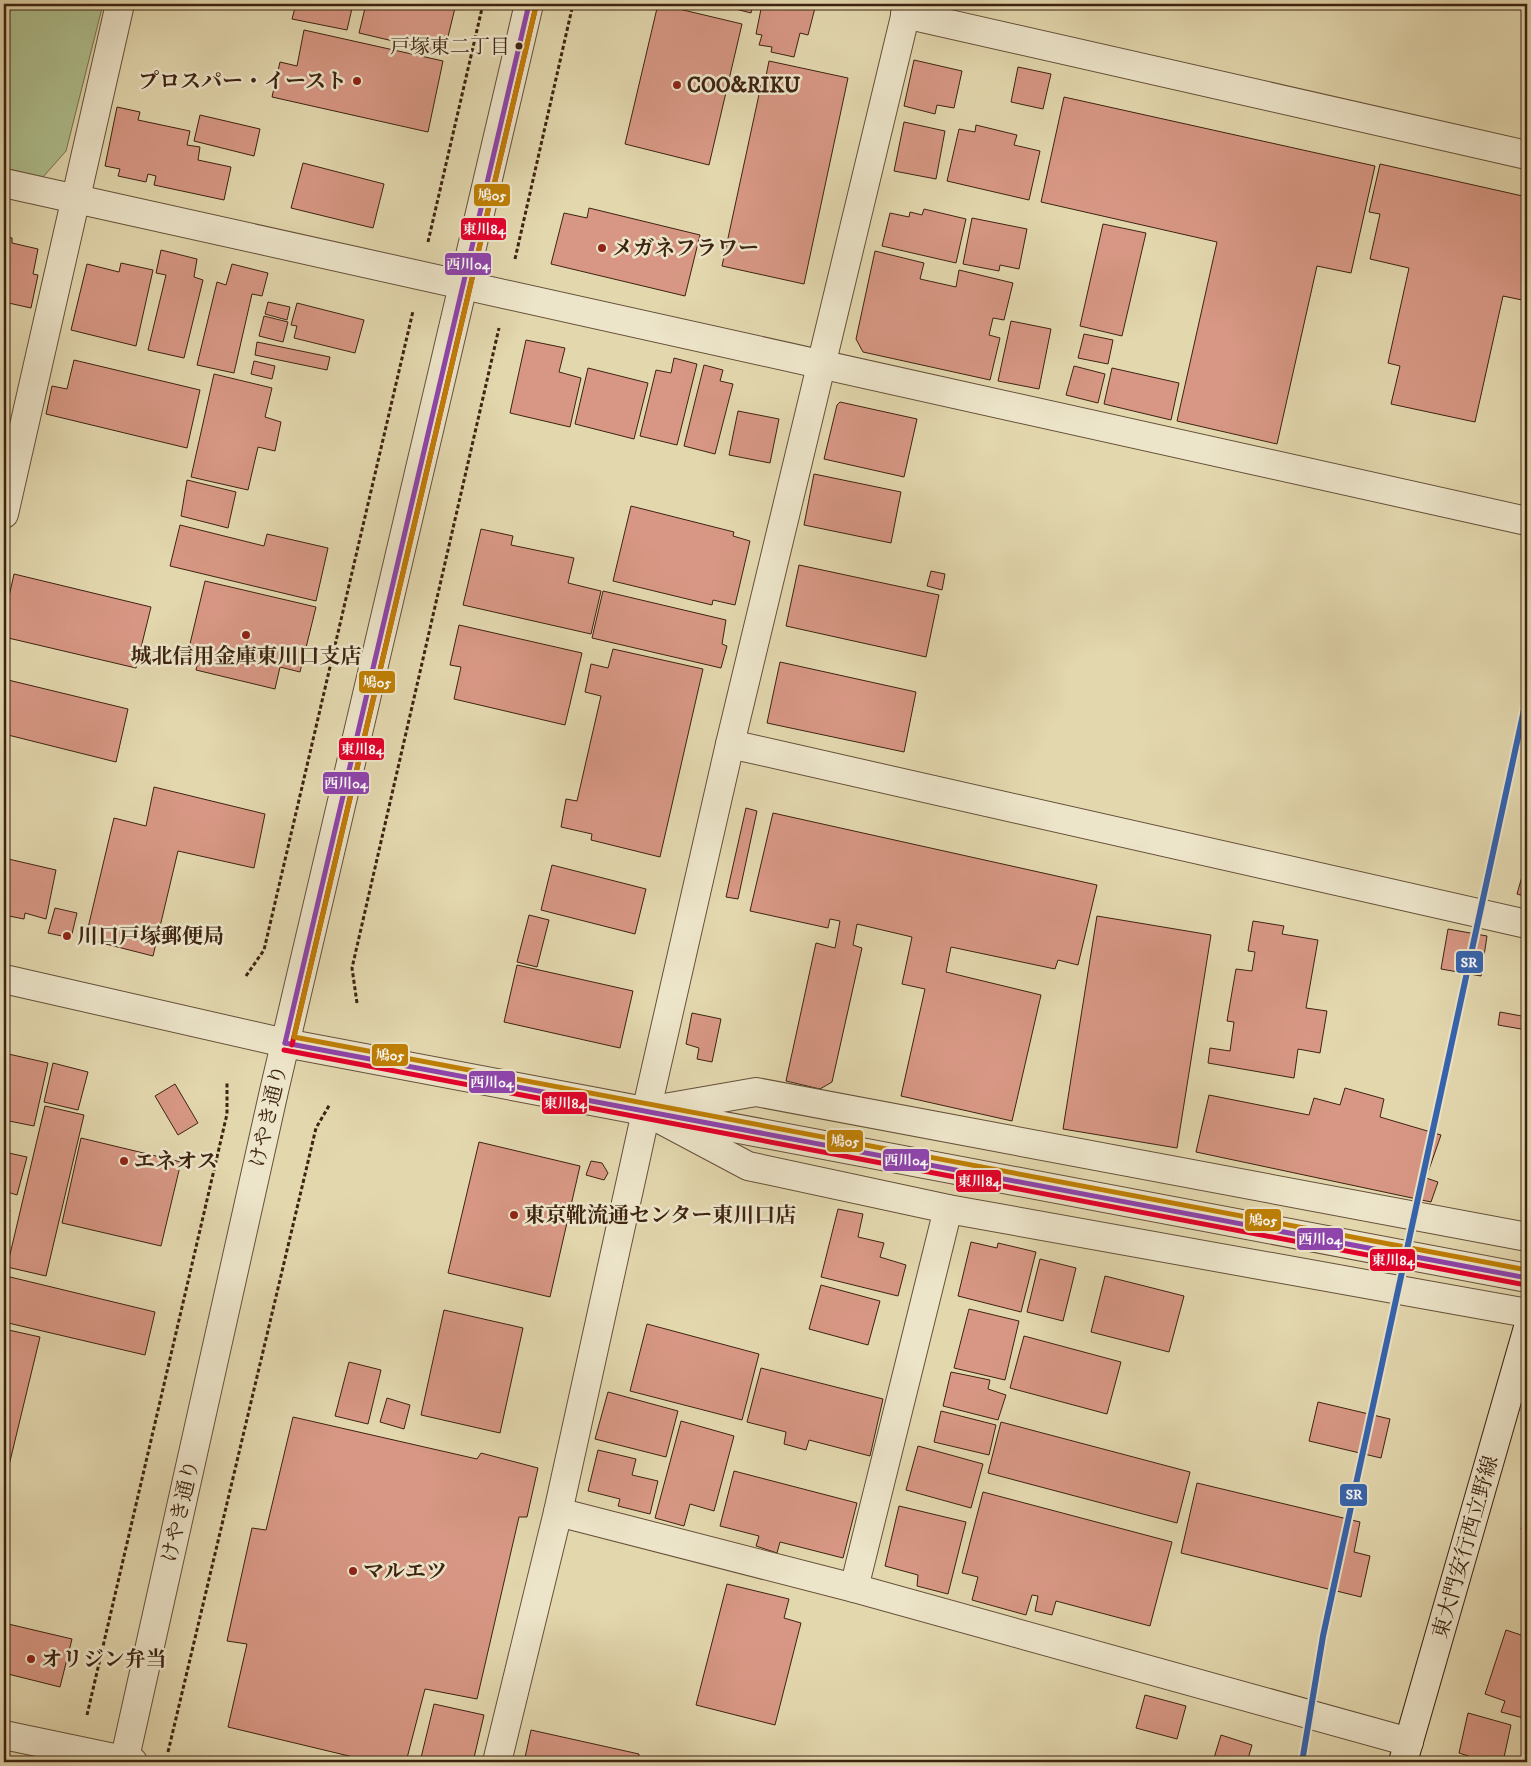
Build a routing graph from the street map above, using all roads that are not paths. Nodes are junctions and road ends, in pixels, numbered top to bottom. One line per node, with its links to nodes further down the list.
1 (120, 4): 6 (street)
2 (529, 4): 7 (street, けやき通り)
3 (907, 9): 4 (street); 8 (street)
4 (1527, 155)
5 (4, 183): 6 (street)
6 (76, 200): 7 (street); 9 (street)
7 (462, 285): 8 (street); 14 (street, けやき通り)
8 (822, 366): 10 (street); 11 (street)
9 (4, 514)
10 (1527, 521)
11 (730, 744): 12 (street); 15 (street)
12 (1527, 924)
13 (4, 979): 14 (street)
14 (285, 1043): 15 (street); 25 (street, けやき通り)
15 (646, 1112): 16 (street); 17 (street); 18 (street); 21 (street)
16 (948, 1209): 19 (street); 22 (street)
17 (1527, 1236)
18 (1527, 1278)
19 (1527, 1313)
20 (1527, 1331): 24 (street, 東大門安行西立野線)
21 (558, 1512): 22 (street); 26 (street)
22 (854, 1588): 24 (street)
23 (4, 1735): 25 (street)
24 (1406, 1752)
25 (127, 1762)
26 (497, 1762)

